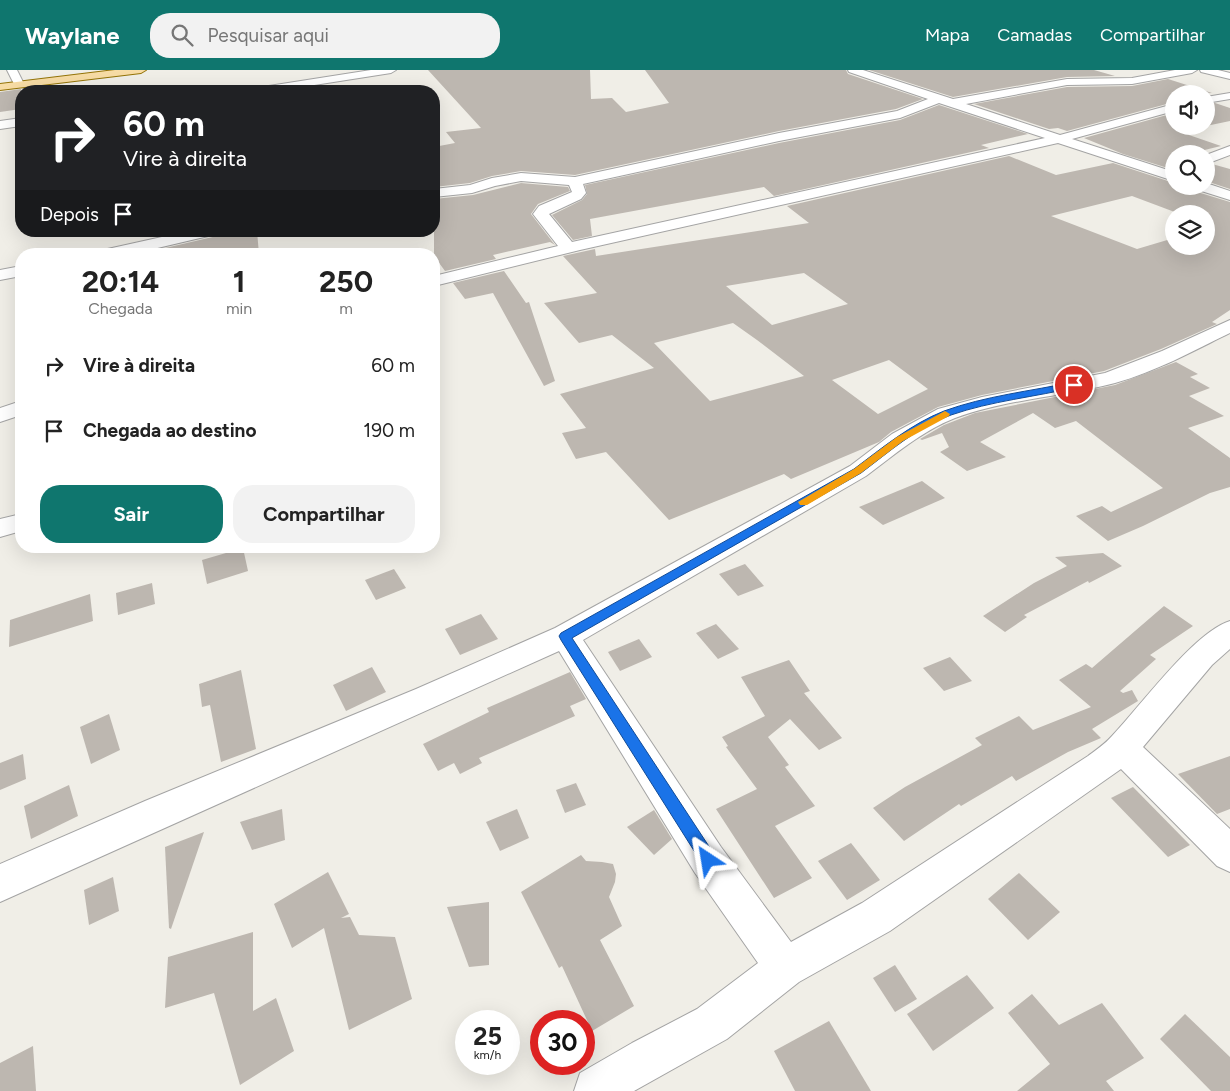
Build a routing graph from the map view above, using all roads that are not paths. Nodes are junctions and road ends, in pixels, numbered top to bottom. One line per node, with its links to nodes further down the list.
1 (12, 70): 8 (street)
2 (142, 70): 8 (main road)
3 (391, 70): 9 (street)
4 (853, 70): 13 (street)
5 (1192, 70): 14 (street)
6 (1205, 70): 7 (street)
7 (1230, 76)
8 (19, 84): 10 (main road)
9 (295, 85)
10 (0, 87)
11 (1230, 96): 12 (street)
12 (1215, 98)
13 (938, 99): 14 (street); 22 (street)
14 (953, 103): 18 (street)
15 (1165, 110): 18 (street)
16 (15, 123): 17 (street)
17 (0, 125)
18 (1058, 139): 21 (street); 28 (street)
19 (1230, 150): 20 (street)
20 (1215, 156)
21 (1165, 173)
22 (576, 181): 24 (street); 28 (street)
23 (1215, 191): 25 (street)
24 (440, 192)
25 (1230, 196)
26 (184, 237): 27 (street)
27 (136, 248)
28 (568, 248): 31 (street)
29 (15, 273): 30 (street)
30 (0, 275)
31 (440, 280)
32 (1230, 326): 38 (street)
33 (15, 410): 34 (street)
34 (0, 415)
35 (15, 524): 36 (street)
36 (0, 528)
37 (1230, 632): 39 (street)
38 (565, 636): 41 (street); 42 (street)
39 (1122, 748): 40 (street); 42 (street)
40 (1230, 854)
41 (0, 883)
42 (785, 968): 43 (street)
43 (594, 1090)

